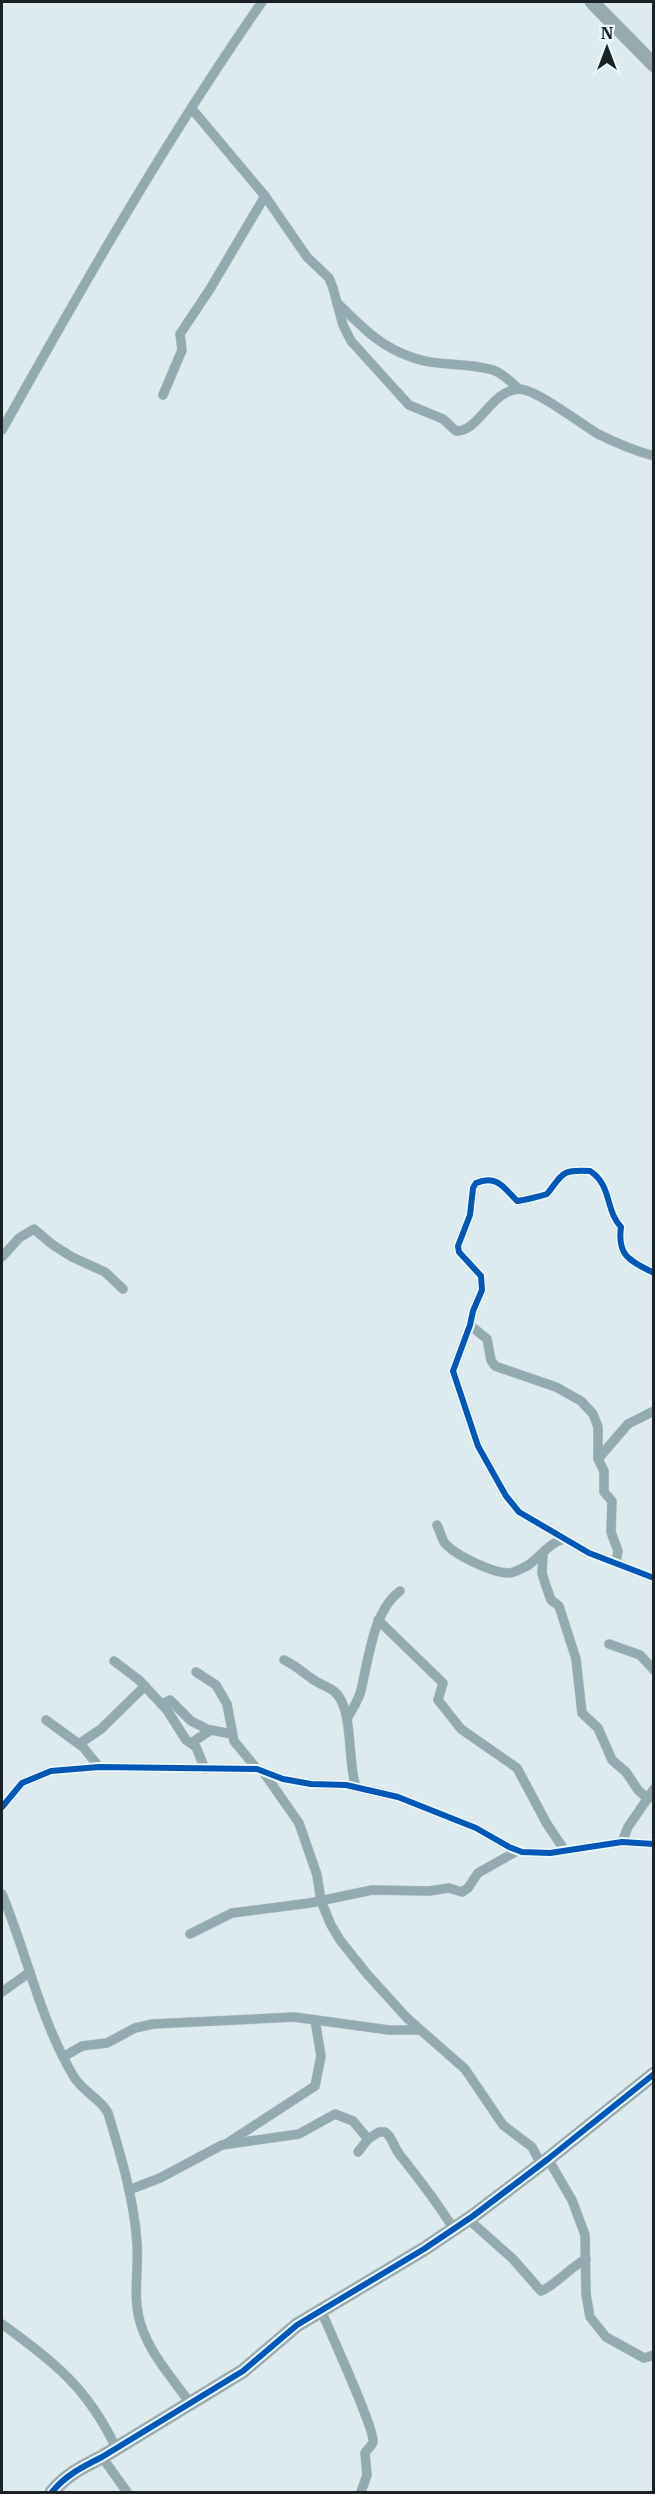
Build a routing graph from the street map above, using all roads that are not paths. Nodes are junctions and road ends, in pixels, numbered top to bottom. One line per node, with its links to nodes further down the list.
1 (262, 2): 4 (street)
2 (592, 2): 3 (street)
3 (654, 65)
4 (192, 109): 5 (street); 9 (street)
5 (264, 196): 6 (street); 8 (street)
6 (337, 303): 7 (street); 7 (street)
7 (519, 389): 10 (street)
8 (163, 395)
9 (2, 430)
10 (654, 456)
11 (2, 1257): 13 (street)
12 (654, 1273): 14 (street)
13 (123, 1289)
14 (471, 1325): 16 (street); 18 (street)
15 (654, 1411): 16 (street)
16 (598, 1459): 20 (street)
17 (436, 1526): 19 (street)
18 (564, 1539): 19 (street); 20 (street)
19 (543, 1554): 42 (street)
20 (616, 1562): 21 (street)
21 (654, 1578)
22 (400, 1591): 23 (street)
23 (378, 1620): 31 (street); 47 (street)
24 (609, 1644): 27 (street)
25 (284, 1660): 31 (street)
26 (114, 1662): 29 (street)
27 (654, 1670)
28 (196, 1672): 34 (street)
29 (145, 1686): 30 (street); 36 (street)
30 (161, 1704): 33 (street); 35 (street)
31 (347, 1719): 40 (street)
32 (46, 1720): 36 (street)
33 (209, 1730): 34 (street); 35 (street)
34 (232, 1734): 39 (street)
35 (191, 1743): 38 (street)
36 (79, 1744): 37 (street)
37 (99, 1767): 38 (street); 43 (street)
38 (205, 1769): 39 (street)
39 (260, 1771): 40 (street); 49 (street)
40 (356, 1787): 46 (street)
41 (654, 1789): 42 (street)
42 (648, 1799): 44 (street)
43 (2, 1807)
44 (622, 1842): 45 (street); 47 (street)
45 (654, 1844)
46 (517, 1851): 47 (street); 49 (street)
47 (565, 1851)
48 (2, 1894): 51 (street)
49 (321, 1901): 50 (street); 54 (street)
50 (190, 1934)
51 (30, 1972): 52 (street); 55 (street)
52 (2, 1992)
53 (315, 2020): 54 (street); 55 (street); 58 (street)
54 (419, 2030): 60 (street)
55 (63, 2057): 61 (street)
56 (654, 2073): 60 (street)
57 (368, 2139): 58 (street); 59 (street); 63 (street)
58 (226, 2144): 61 (street)
59 (358, 2152)
60 (545, 2161): 62 (street); 64 (street)
61 (129, 2190): 68 (street)
62 (468, 2219): 63 (street); 64 (street)
63 (453, 2228): 65 (street)
64 (586, 2259): 67 (street)
65 (321, 2310): 68 (street); 73 (street)
66 (2, 2324): 69 (street)
67 (654, 2355)
68 (190, 2403): 69 (street)
69 (116, 2448): 70 (street)
70 (102, 2457): 71 (street); 72 (street)
71 (52, 2493)
72 (127, 2493)
73 (361, 2493)

